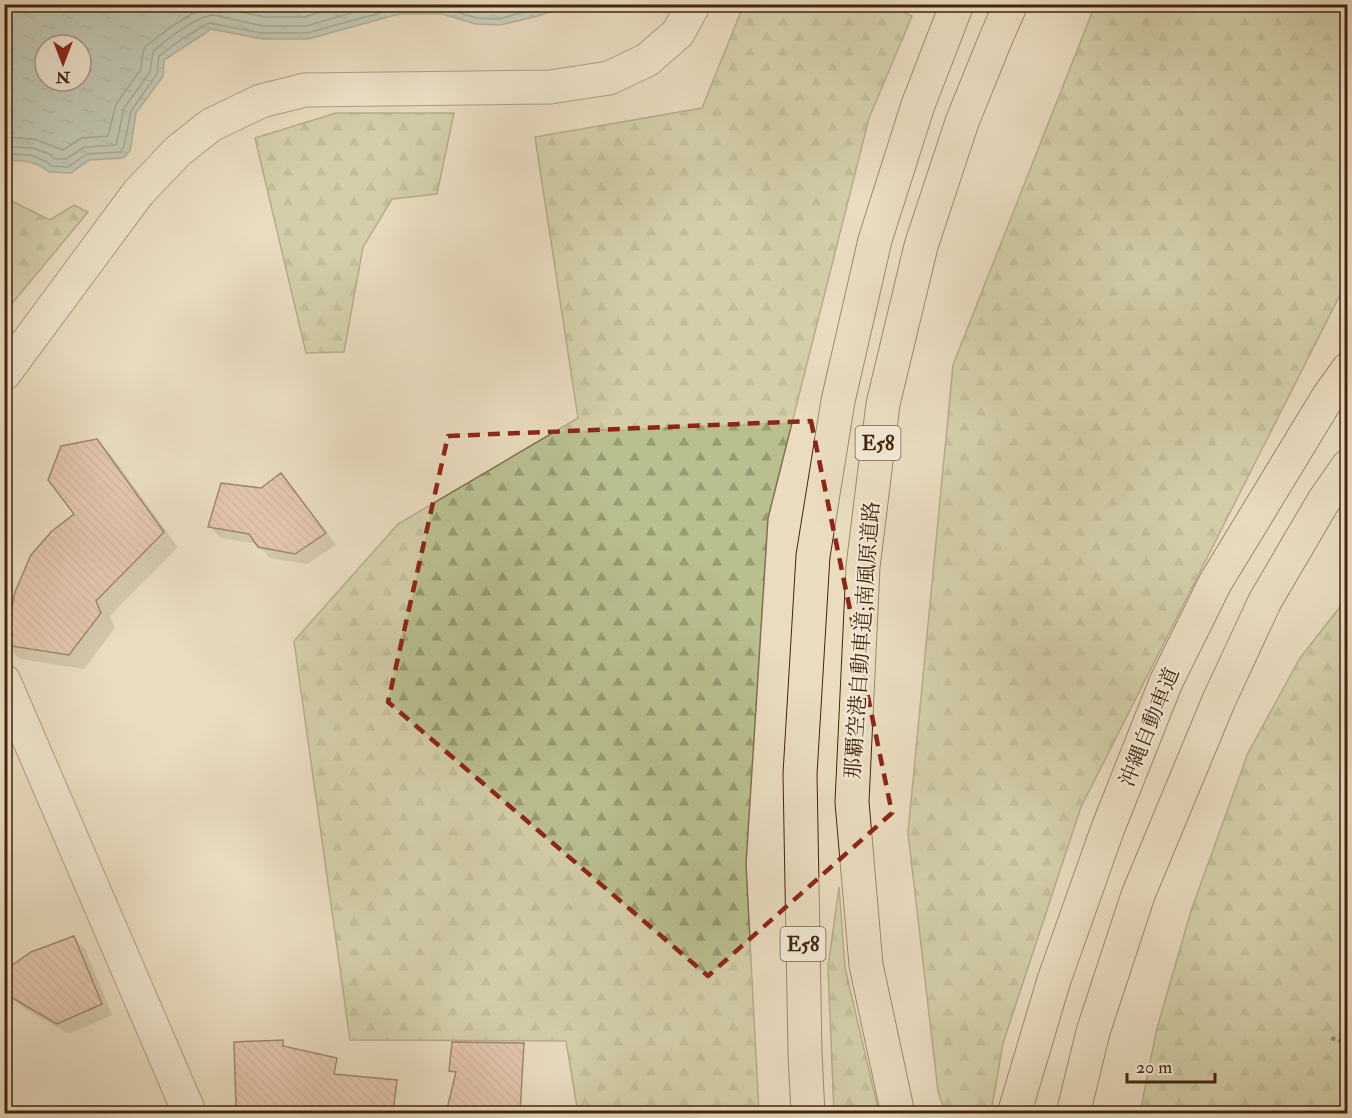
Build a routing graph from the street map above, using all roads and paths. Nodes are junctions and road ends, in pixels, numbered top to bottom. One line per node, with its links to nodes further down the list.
1 (694, 4): 5 (street)
2 (957, 4): 11 (highway, E58)
3 (1011, 4): 12 (highway, 那覇空港自動車道;南風原道路 / E58)
4 (1347, 369): 13 (highway, 沖縄自動車道)
5 (4, 374)
6 (1347, 466): 14 (highway)
7 (4, 681): 10 (street)
8 (1331, 1038): 9 (path)
9 (1347, 1043)
10 (190, 1113)
11 (808, 1113)
12 (898, 1113)
13 (1014, 1113)
14 (1073, 1113)

